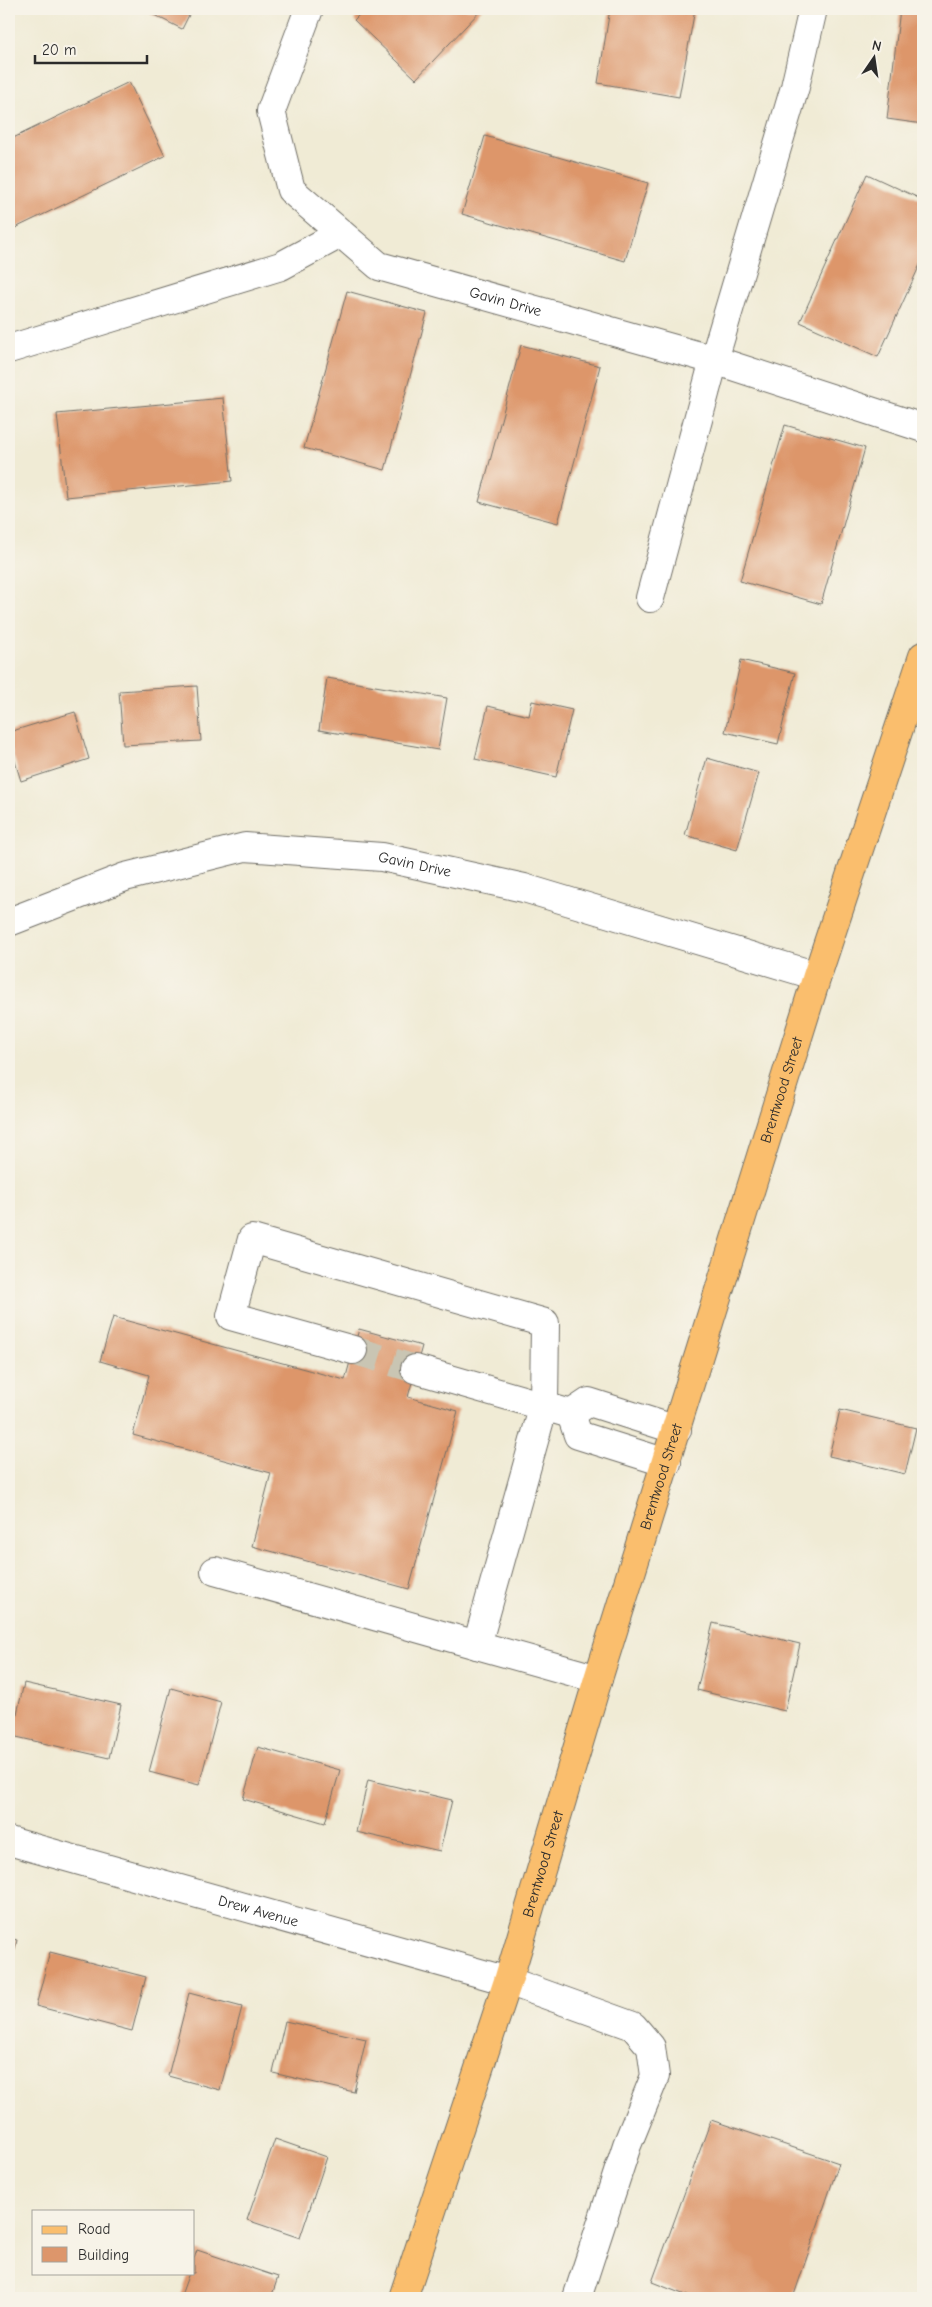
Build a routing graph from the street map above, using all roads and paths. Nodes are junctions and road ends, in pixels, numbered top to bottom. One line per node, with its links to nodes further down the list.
1 (308, 9): 3 (street, Gavin Drive)
2 (813, 9): 5 (street)
3 (340, 234): 4 (street); 5 (street, Gavin Drive)
4 (9, 349)
5 (714, 360): 6 (street, Gavin Drive); 7 (street)
6 (923, 428)
7 (650, 598)
8 (923, 656): 10 (main road, Brentwood Street)
9 (9, 922): 10 (street, Gavin Drive)
10 (817, 976): 15 (main road, Brentwood Street)
11 (353, 1350): 13 (street)
12 (415, 1369): 13 (street)
13 (544, 1405): 14 (street); 18 (street)
14 (571, 1414): 15 (street); 16 (street)
15 (677, 1430): 16 (main road, Brentwood Street)
16 (667, 1463): 19 (main road, Brentwood Street)
17 (215, 1571): 18 (street)
18 (477, 1645): 19 (street)
19 (598, 1679): 21 (main road, Brentwood Street)
20 (9, 1841): 21 (street, Drew Avenue)
21 (508, 1981): 22 (main road, Brentwood Street); 23 (street, Drew Avenue)
22 (404, 2298)
23 (576, 2298)

